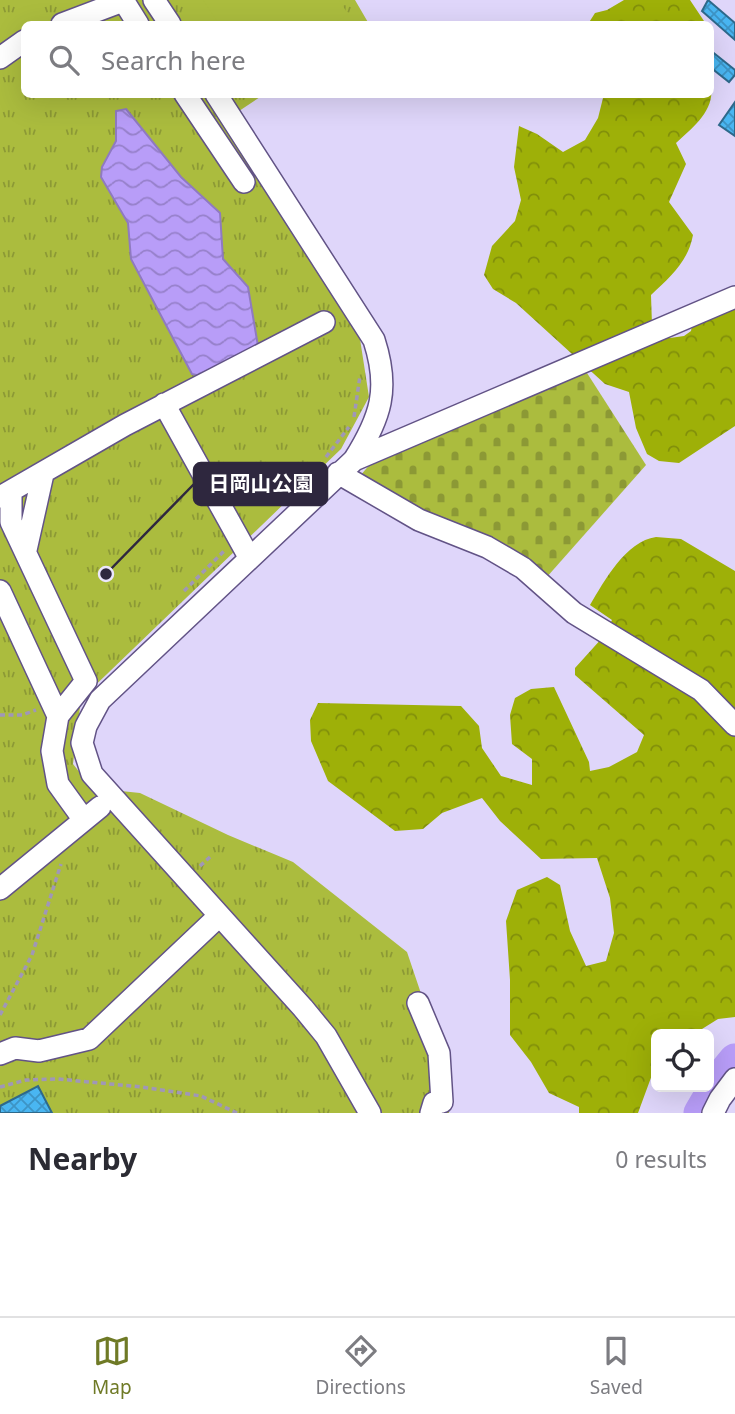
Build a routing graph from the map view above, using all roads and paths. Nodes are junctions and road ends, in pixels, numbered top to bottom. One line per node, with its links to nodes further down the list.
1 (123, 0): 3 (street); 4 (street)
2 (154, 0): 5 (street)
3 (70, 21)
4 (136, 21)
5 (168, 21)
6 (21, 43): 7 (street)
7 (0, 58)
8 (188, 98): 10 (street)
9 (219, 98): 15 (street)
10 (244, 181)
11 (735, 297): 15 (street)
12 (324, 321): 14 (street)
13 (361, 369): 15 (path)
14 (164, 404): 16 (street); 19 (street)
15 (338, 465): 19 (street); 24 (street)
16 (43, 474): 17 (street); 18 (street)
17 (6, 494): 18 (street)
18 (26, 550): 22 (street)
19 (241, 550): 21 (path); 29 (street)
20 (0, 591): 22 (street)
21 (178, 597)
22 (51, 712): 23 (path); 25 (street)
23 (0, 715)
24 (735, 725)
25 (85, 819): 28 (street); 31 (path)
26 (210, 857): 27 (path)
27 (196, 870)
28 (0, 889)
29 (219, 916): 32 (street); 36 (street)
30 (418, 1003): 37 (street)
31 (0, 1015)
32 (0, 1054)
33 (735, 1079): 38 (street)
34 (0, 1087): 35 (path)
35 (237, 1113)
36 (370, 1113)
37 (431, 1113)
38 (713, 1113)

